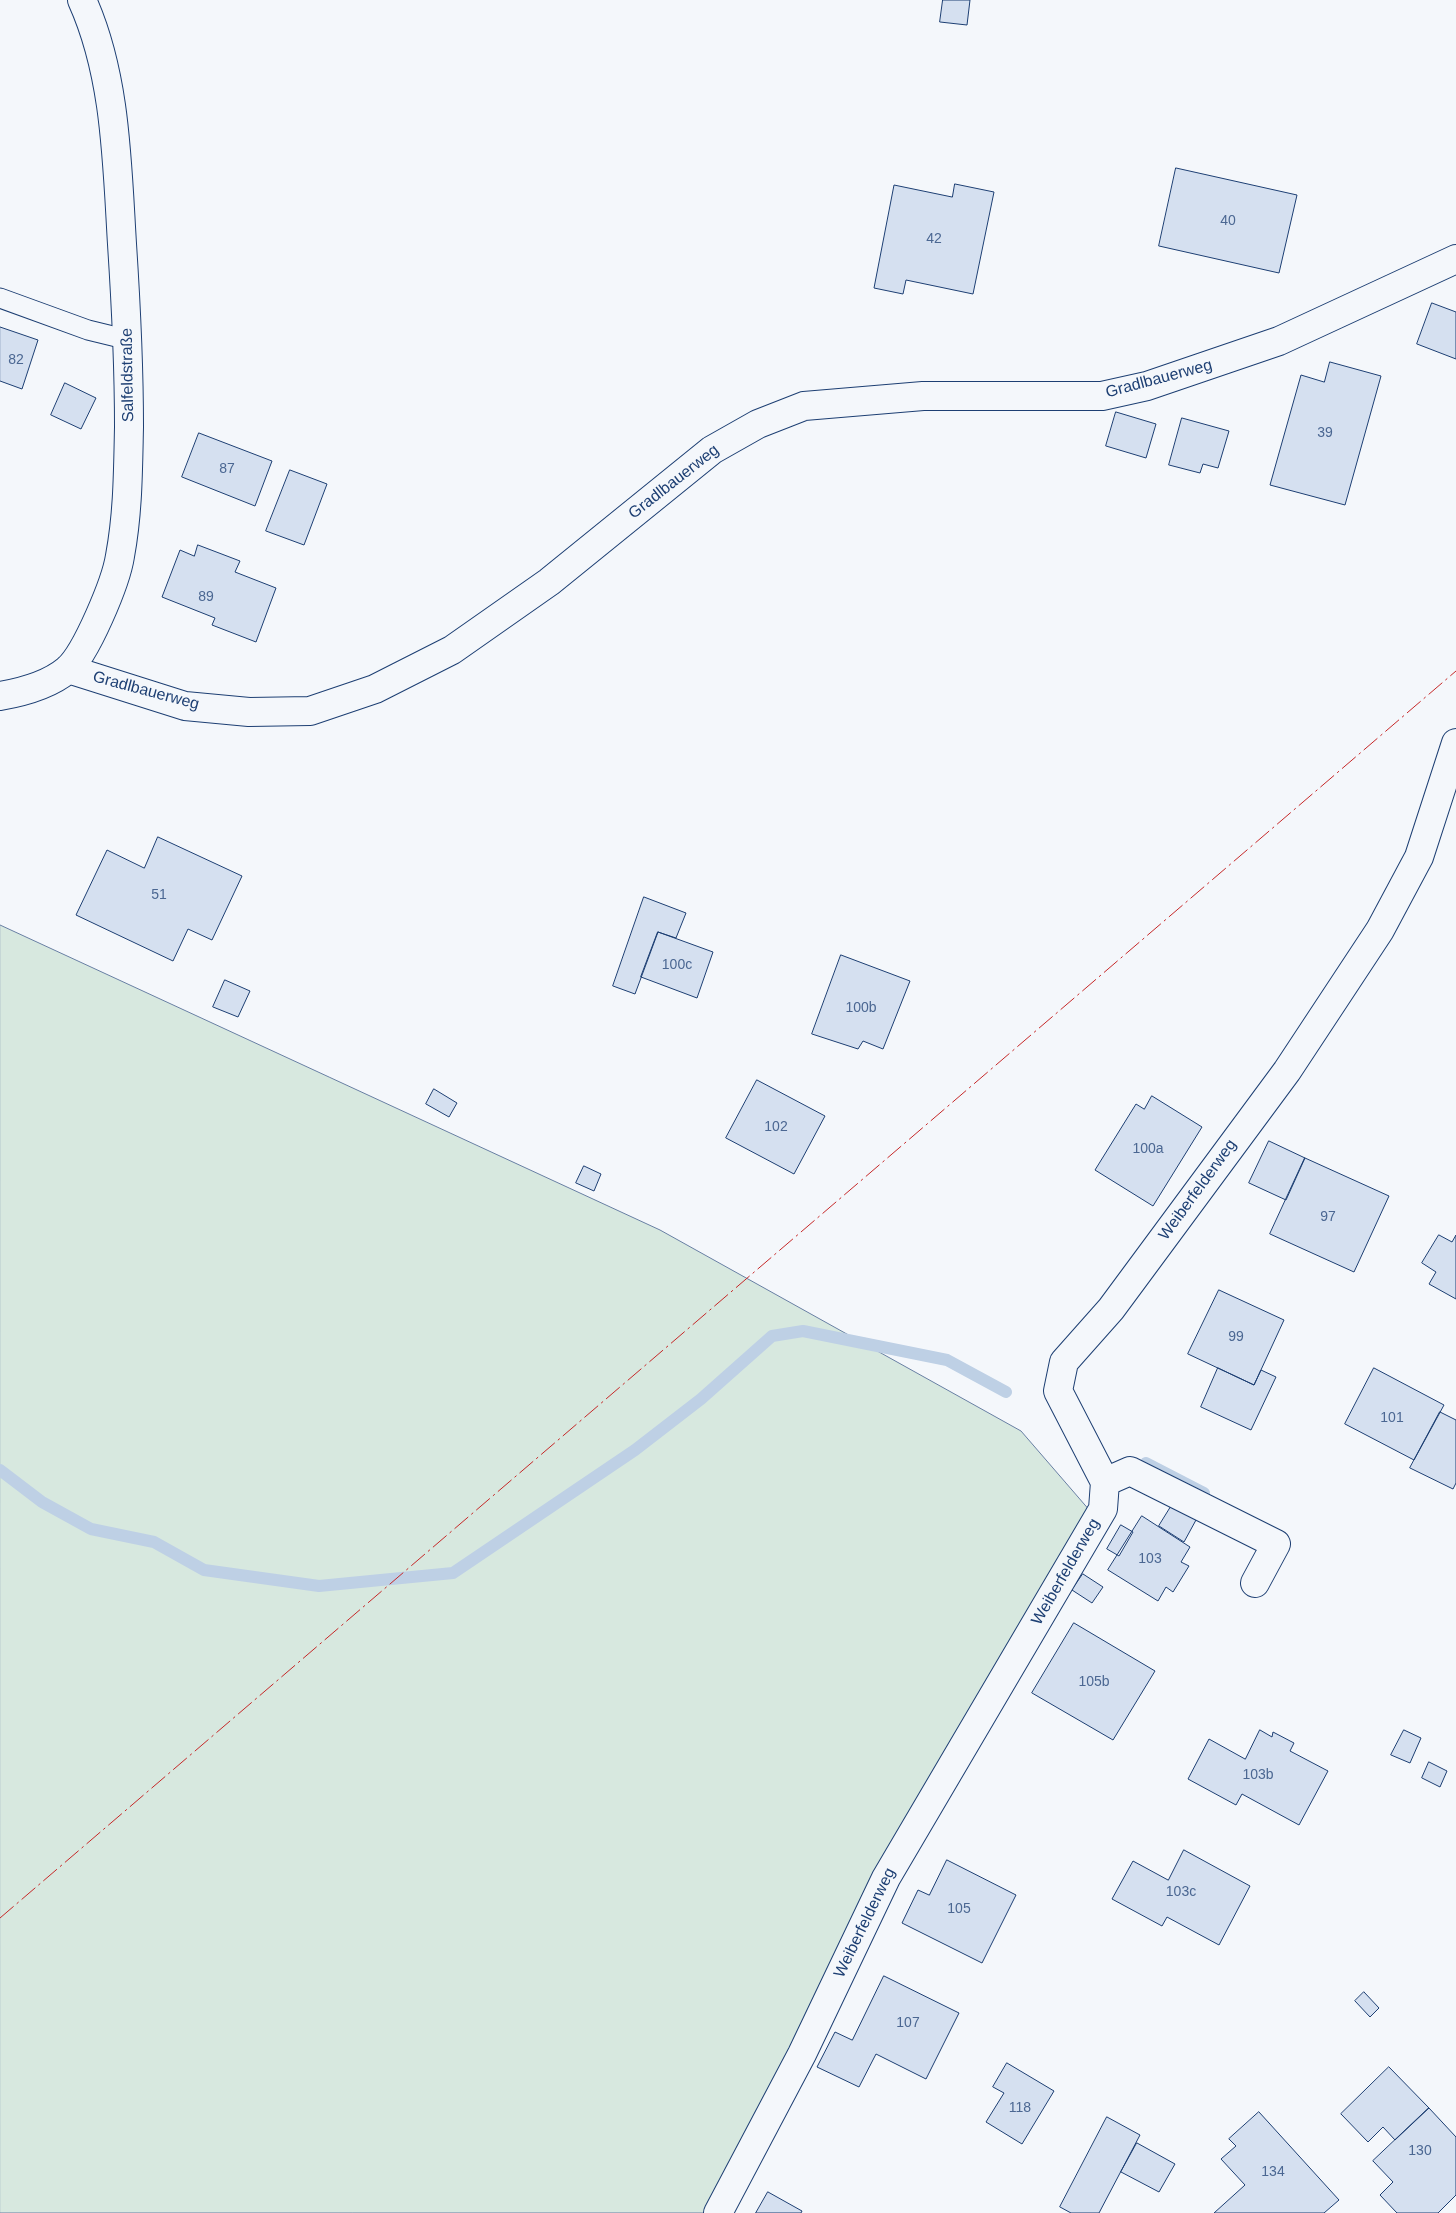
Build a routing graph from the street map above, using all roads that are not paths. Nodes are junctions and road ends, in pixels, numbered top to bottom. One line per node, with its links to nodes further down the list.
1 (82, 0): 4 (street, Salfeldstraße)
2 (1456, 259): 5 (street, Gradlbauerweg)
3 (0, 298): 4 (lane)
4 (129, 340): 5 (street, Salfeldstraße)
5 (68, 669): 6 (street, Salfeldstraße)
6 (0, 696)
7 (1456, 743): 8 (street, Weiberfelderweg)
8 (1105, 1482): 9 (street); 10 (street, Weiberfelderweg)
9 (1255, 1582)
10 (718, 2213)

